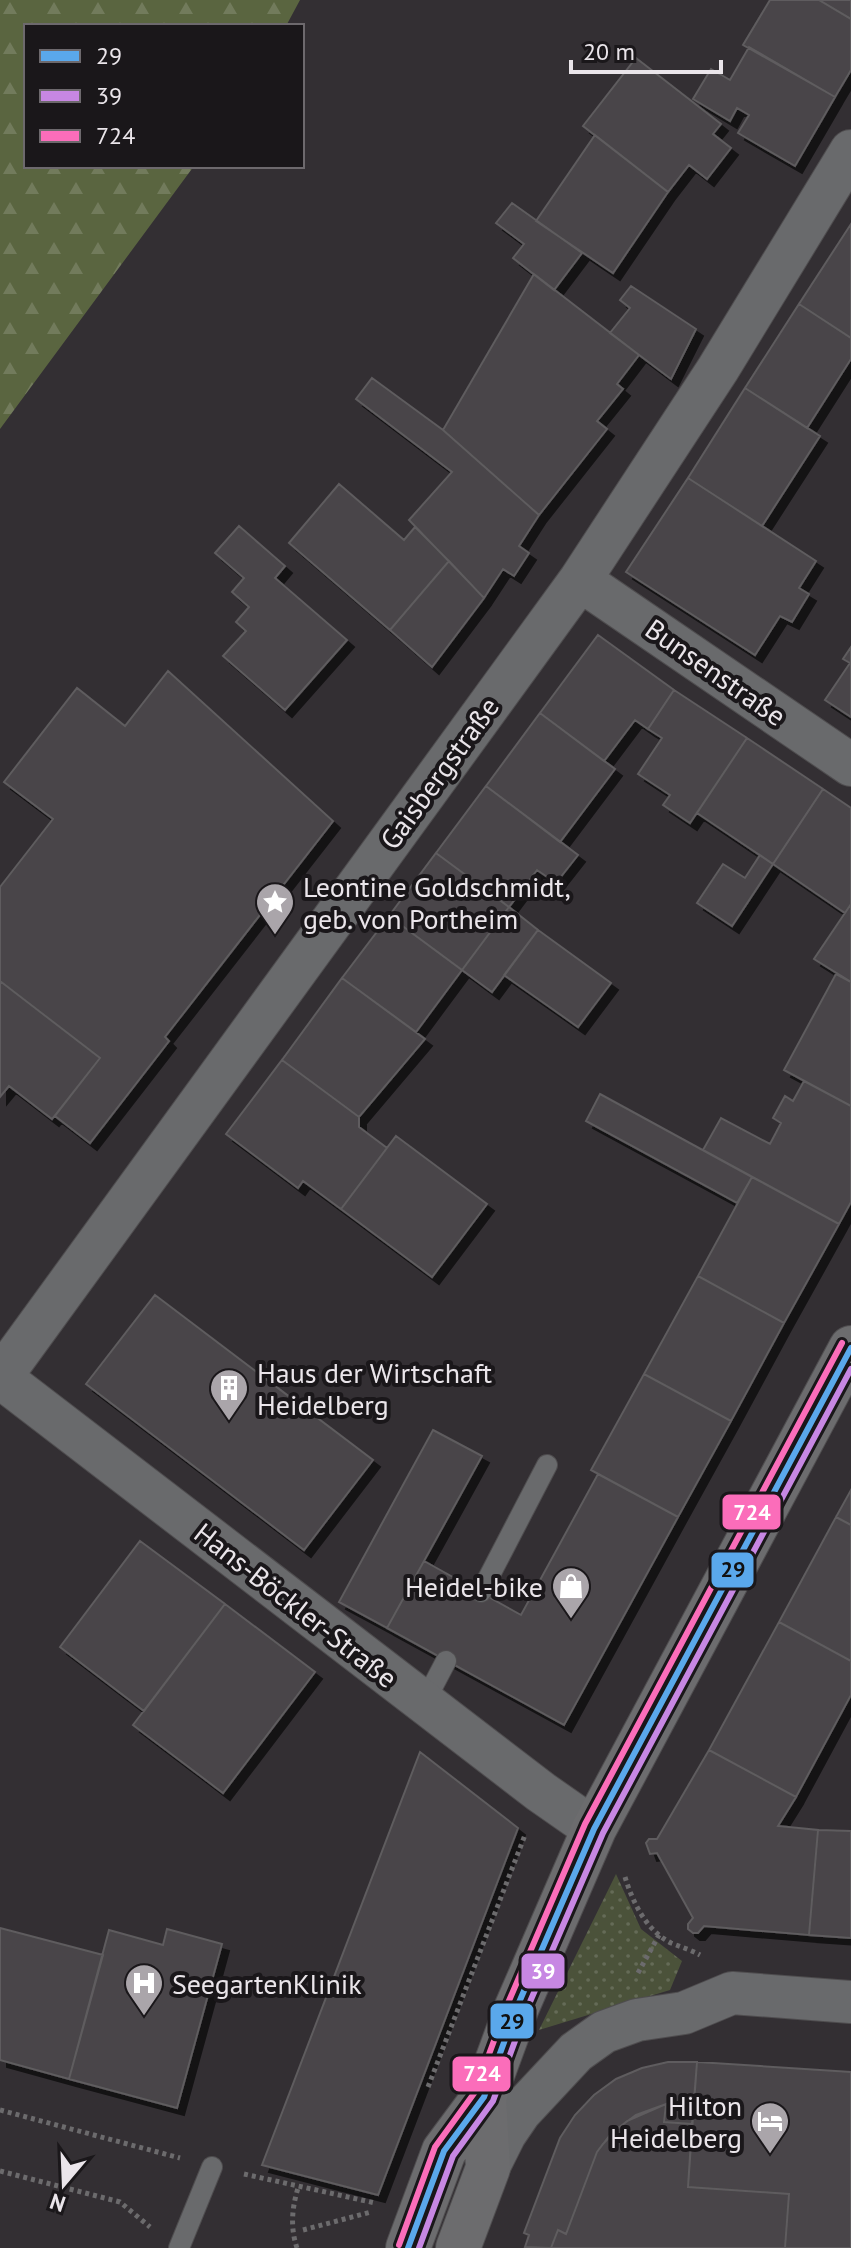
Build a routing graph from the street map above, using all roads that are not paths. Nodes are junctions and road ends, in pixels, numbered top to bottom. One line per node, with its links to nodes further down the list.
1 (851, 151): 2 (street, Gaisbergstraße)
2 (580, 580): 3 (street, Bunsenstraße); 5 (street, Gaisbergstraße)
3 (851, 765)
4 (851, 1348): 10 (main road)
5 (0, 1378): 9 (street, Hans-Böckler-Straße)
6 (547, 1465): 7 (lane)
7 (481, 1592)
8 (446, 1661): 9 (lane)
9 (424, 1703): 10 (street, Hans-Böckler-Straße)
10 (597, 1822): 12 (main road)
11 (851, 2002): 14 (street)
12 (484, 2097): 14 (main road); 16 (main road)
13 (212, 2167): 15 (lane)
14 (488, 2168): 17 (main road)
15 (179, 2247)
16 (408, 2248)
17 (458, 2248)

